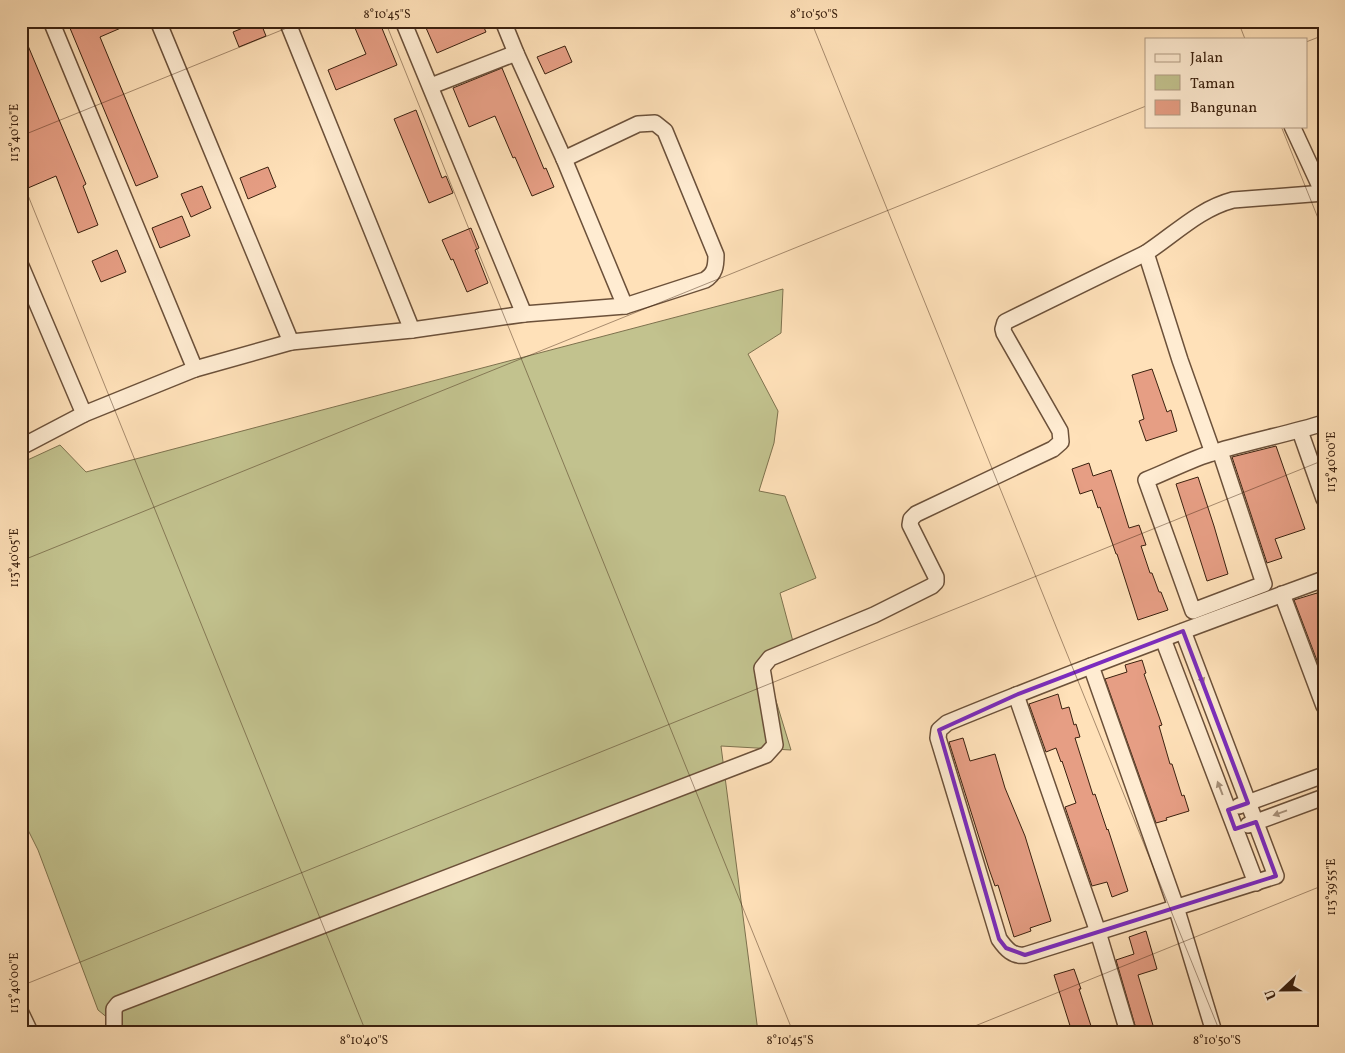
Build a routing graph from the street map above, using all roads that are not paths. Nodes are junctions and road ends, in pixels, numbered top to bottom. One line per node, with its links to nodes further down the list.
1 (51, 21): 17 (street)
2 (158, 21): 16 (street)
3 (287, 21): 15 (street)
4 (403, 21): 7 (street)
5 (503, 21): 6 (street)
6 (516, 53): 7 (street); 9 (street)
7 (431, 86): 14 (street)
8 (1293, 128): 10 (street)
9 (564, 159): 13 (street); 13 (street)
10 (1323, 193): 11 (street)
11 (1146, 253): 22 (street); 42 (street)
12 (21, 266): 18 (street)
13 (625, 306): 14 (street)
14 (524, 314): 15 (street)
15 (412, 330): 16 (street)
16 (291, 342): 17 (street)
17 (195, 369): 18 (street)
18 (84, 414): 21 (street)
19 (1324, 423): 20 (street)
20 (1300, 431): 22 (street); 23 (street)
21 (21, 447)
22 (1217, 452): 22 (street)
23 (1324, 499)
24 (1324, 579): 25 (street)
25 (1282, 594): 26 (street); 30 (street)
26 (1183, 631): 27 (street); 33 (street, one-way to 33)
27 (1163, 639): 28 (street); 34 (street, one-way to 27)
28 (1091, 666): 29 (street); 38 (street)
29 (1016, 695): 39 (street); 39 (street)
30 (1324, 706)
31 (1324, 775): 33 (street)
32 (1324, 797): 35 (street, one-way to 35)
33 (1248, 803): 34 (street); 35 (street)
34 (1228, 810): 36 (street)
35 (1256, 822): 36 (street); 37 (street)
36 (1235, 829): 37 (street)
37 (1256, 883): 38 (street)
38 (1176, 907): 39 (street); 44 (street)
39 (1098, 932): 43 (street)
40 (21, 1013): 41 (street)
41 (30, 1032)
42 (114, 1032)
43 (1128, 1032)
44 (1214, 1032)

